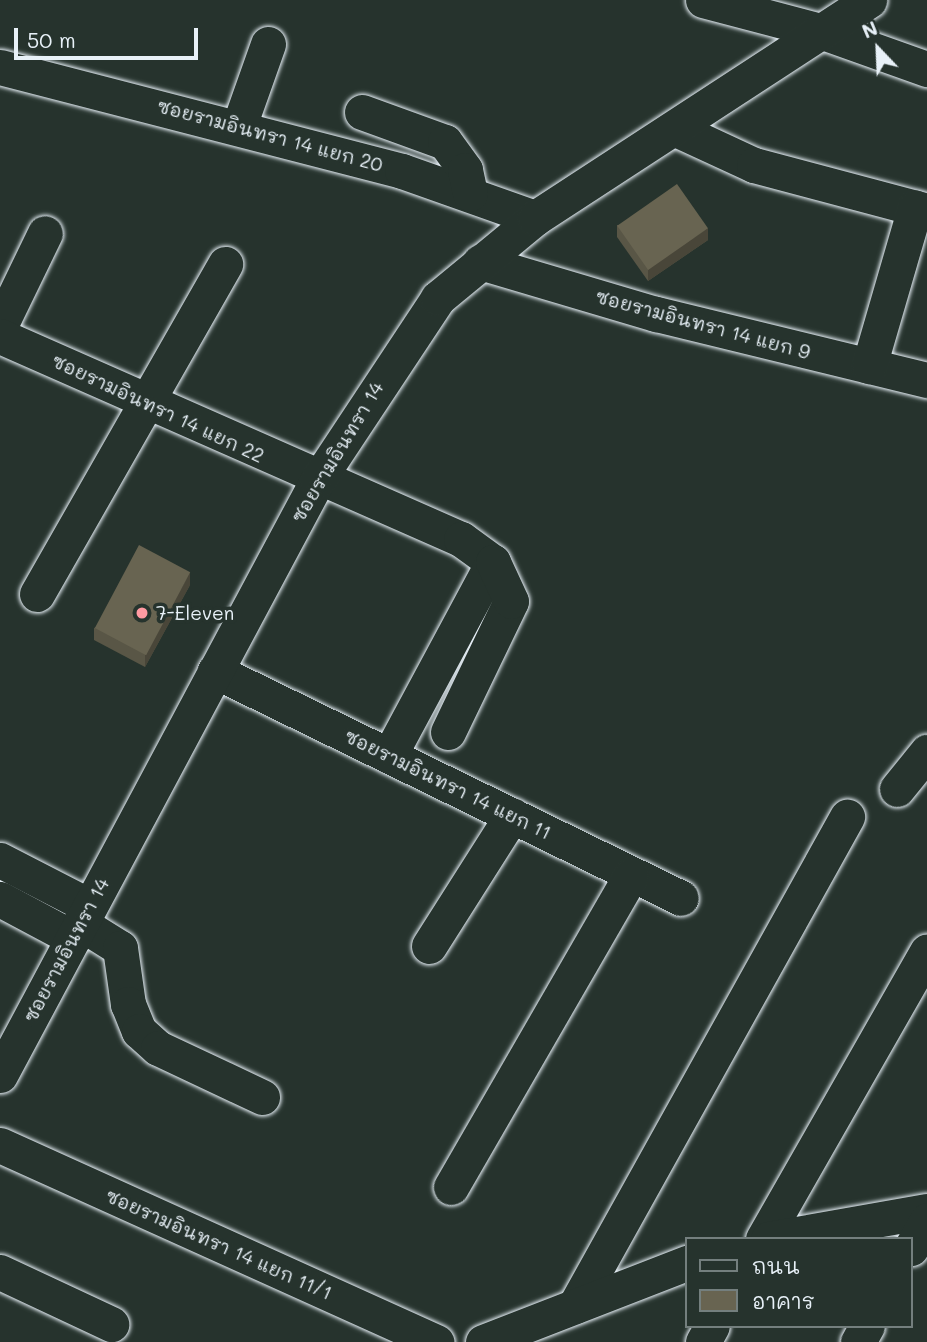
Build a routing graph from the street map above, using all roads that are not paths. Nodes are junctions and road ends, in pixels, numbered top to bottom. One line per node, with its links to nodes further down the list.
1 (703, 0): 3 (street)
2 (869, 0): 3 (street, ซอยรามอินทรา 14)
3 (820, 31): 6 (street); 9 (street, ซอยรามอินทรา 14)
4 (268, 44): 8 (street)
5 (0, 67): 8 (street, ซอยรามอินทรา 14 แยก 20)
6 (927, 69)
7 (362, 112): 10 (street)
8 (239, 127): 10 (street, ซอยรามอินทรา 14 แยก 20)
9 (676, 130): 11 (street); 12 (street, ซอยรามอินทรา 14)
10 (470, 192): 12 (street, ซอยรามอินทรา 14 แยก 20)
11 (921, 209): 18 (street)
12 (535, 218): 14 (street, ซอยรามอินทรา 14)
13 (46, 233): 16 (street)
14 (480, 262): 18 (street, ซอยรามอินทรา 14 แยก 9); 21 (street, ซอยรามอินทรา 14)
15 (225, 264): 20 (street)
16 (0, 326)
17 (0, 336): 20 (street, ซอยรามอินทรา 14 แยก 22)
18 (869, 366): 19 (street, ซอยรามอินทรา 14 แยก 9)
19 (927, 380)
20 (145, 401): 21 (street, ซอยรามอินทรา 14 แยก 22); 23 (street)
21 (317, 481): 22 (street, ซอยรามอินทรา 14 แยก 22); 24 (street, ซอยรามอินทรา 14)
22 (493, 562): 25 (street); 27 (street)
23 (37, 594)
24 (215, 671): 27 (street, ซอยรามอินทรา 14 แยก 11); 35 (street, ซอยรามอินทรา 14)
25 (449, 732)
26 (927, 752): 28 (street)
27 (389, 756): 29 (street, ซอยรามอินทรา 14 แยก 11)
28 (897, 789)
29 (512, 815): 32 (street, ซอยรามอินทรา 14 แยก 11); 36 (street)
30 (847, 817): 49 (street)
31 (0, 860): 35 (street)
32 (631, 875): 33 (street, ซอยรามอินทรา 14 แยก 11); 41 (street)
33 (681, 898)
34 (0, 900): 35 (street)
35 (80, 923): 38 (street, ซอยรามอินทรา 14); 39 (street)
36 (429, 946)
37 (927, 952): 44 (street)
38 (0, 1075)
39 (262, 1097)
40 (0, 1145): 51 (street, ซอยรามอินทรา 14 แยก 11/1)
41 (451, 1186)
42 (927, 1211): 45 (street)
43 (927, 1220): 46 (street)
44 (764, 1237)
45 (779, 1237)
46 (913, 1244)
47 (685, 1264): 49 (street)
48 (0, 1272): 50 (street)
49 (575, 1306): 52 (street)
50 (111, 1324)
51 (437, 1342)
52 (483, 1342)

